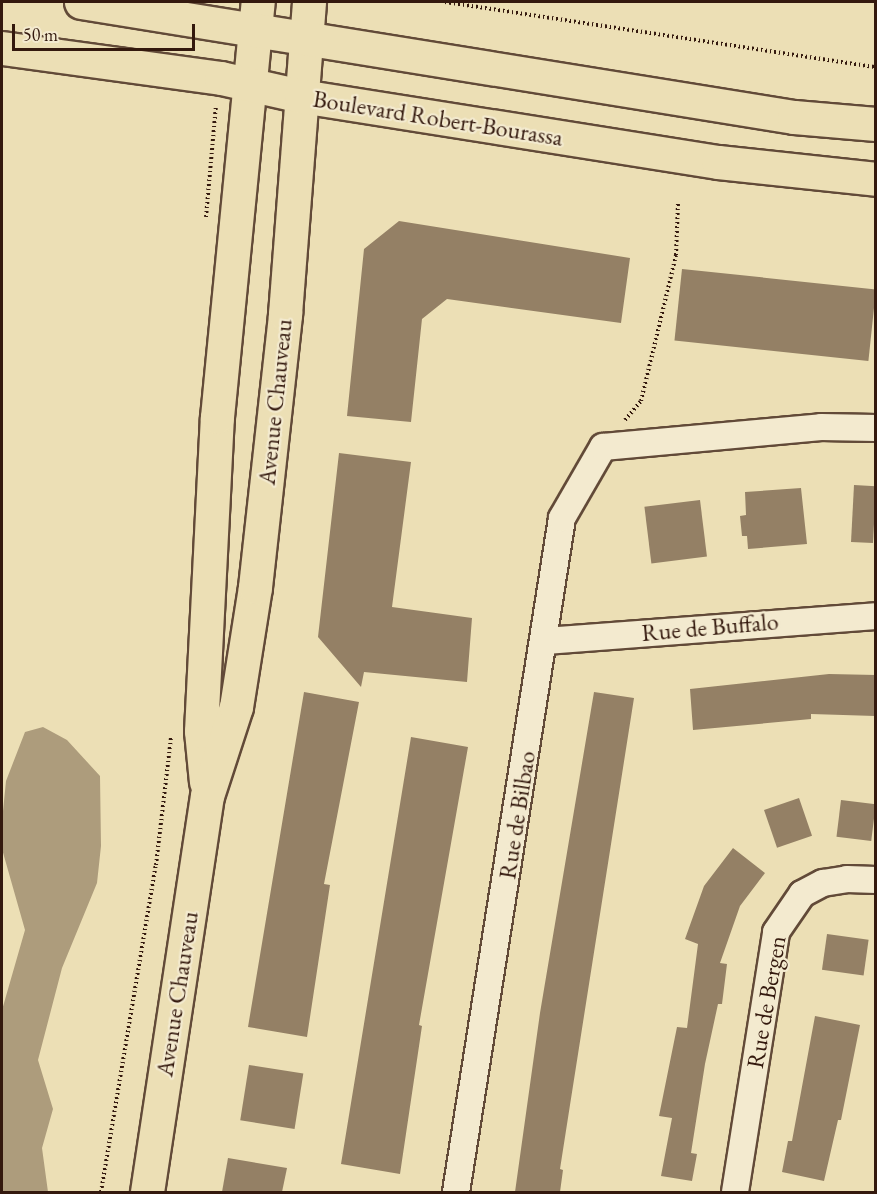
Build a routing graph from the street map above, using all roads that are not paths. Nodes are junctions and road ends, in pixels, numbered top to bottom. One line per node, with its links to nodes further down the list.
1 (81, 2): 3 (main road)
2 (309, 2): 4 (main road, Avenue Chauveau)
3 (256, 15): 4 (main road); 6 (main road, Avenue Chauveau)
4 (307, 38): 7 (main road, Avenue Chauveau); 8 (main road)
5 (2, 48): 6 (main road, Boulevard Robert-Bourassa)
6 (248, 85): 7 (main road, Boulevard Robert-Bourassa); 13 (main road, Avenue Chauveau)
7 (301, 96): 9 (main road, Boulevard Robert-Bourassa); 13 (main road, Avenue Chauveau)
8 (876, 124)
9 (876, 179)
10 (876, 428): 12 (street, Rue de Bilbao)
11 (876, 616): 12 (street, Rue de Buffalo)
12 (545, 641): 16 (street, Rue de Bilbao)
13 (207, 796): 15 (main road, Avenue Chauveau)
14 (876, 880): 17 (street, Rue de Bergen)
15 (147, 1192)
16 (456, 1192)
17 (735, 1192)

